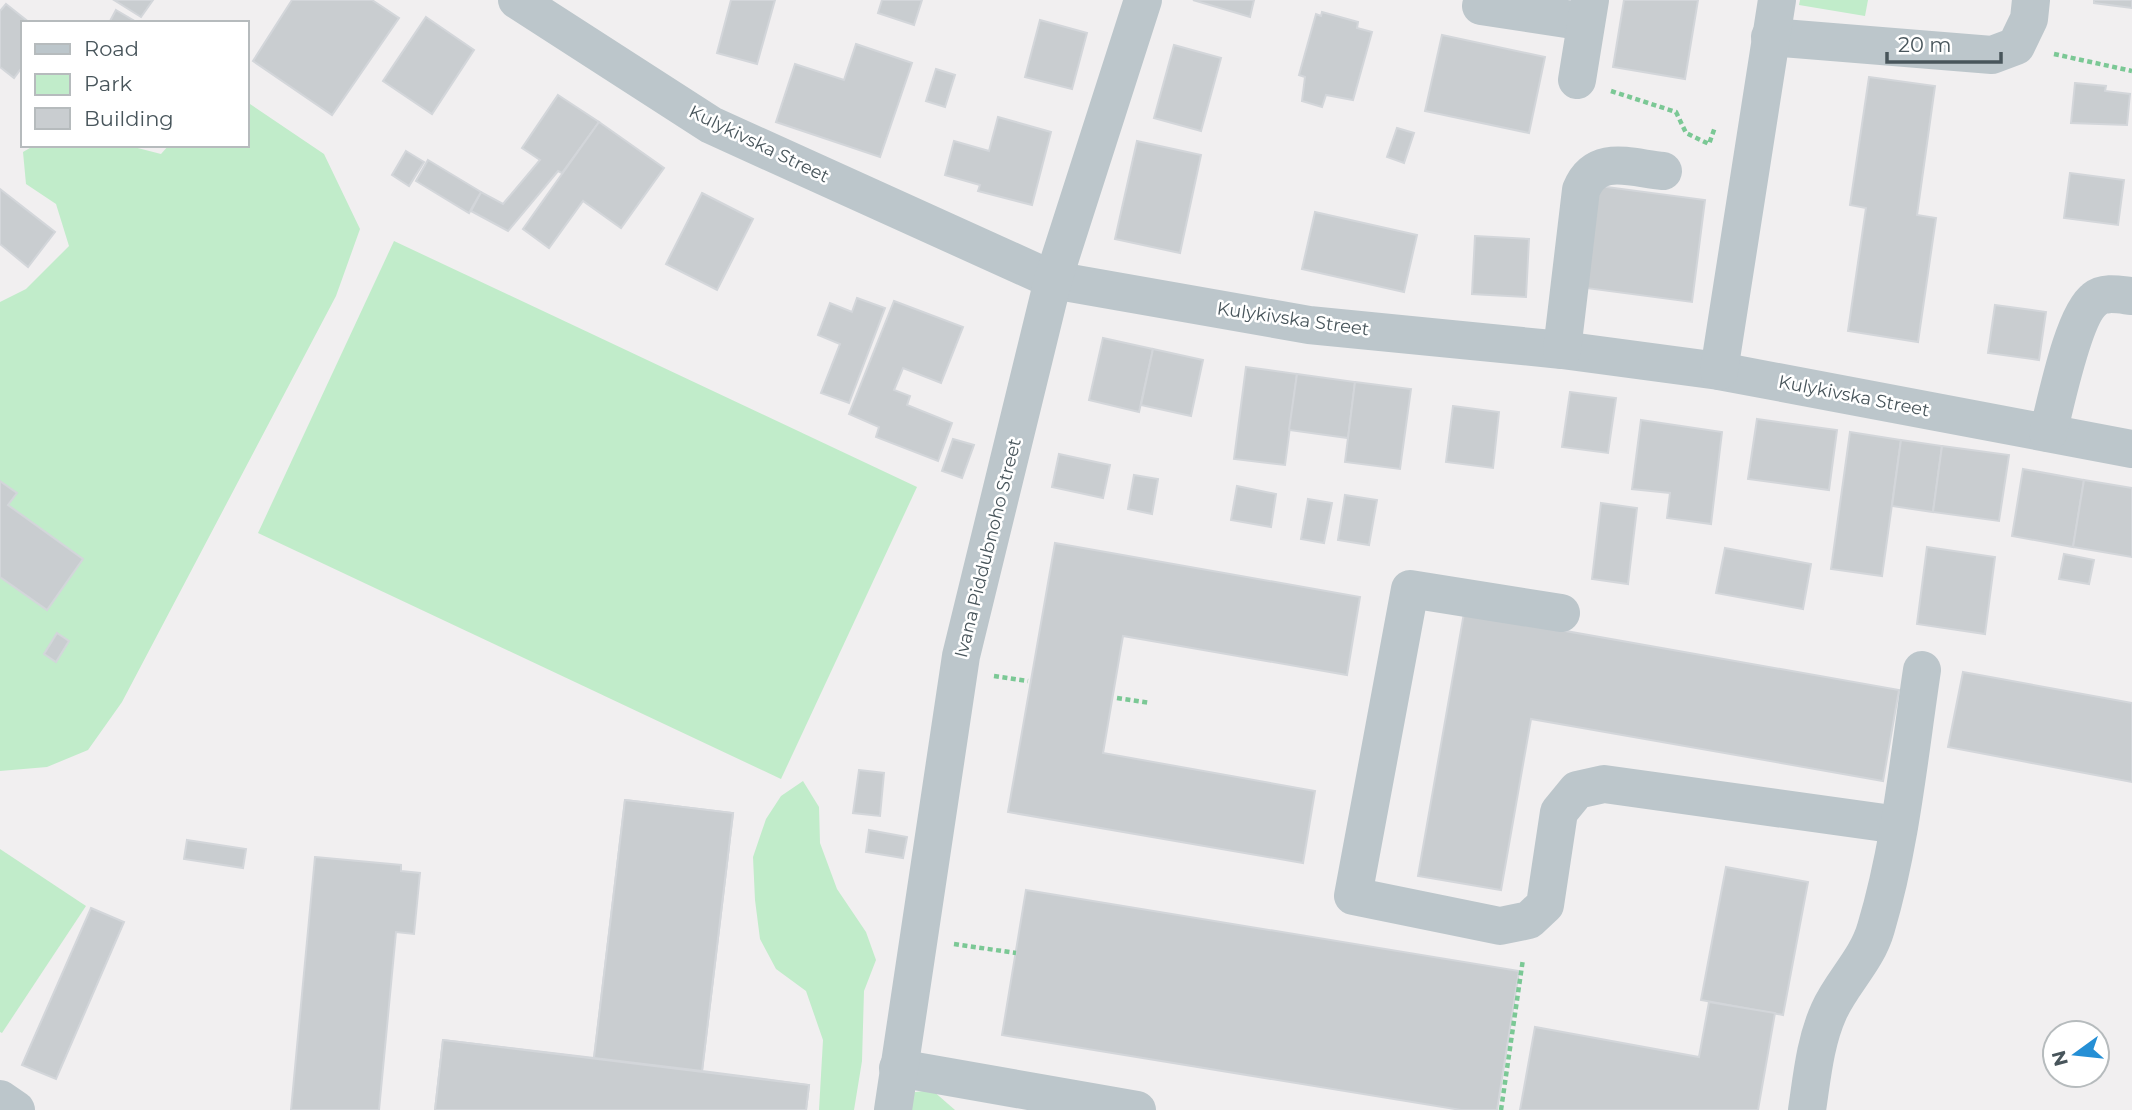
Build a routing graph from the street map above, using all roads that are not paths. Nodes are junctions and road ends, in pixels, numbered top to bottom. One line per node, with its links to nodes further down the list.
1 (517, 0): 10 (street, Kulykivska Street)
2 (1143, 0): 10 (street, Ivana Piddubnoho Street)
3 (1777, 0): 7 (street)
4 (2031, 0): 7 (street)
5 (1481, 6): 6 (street)
6 (1588, 11): 8 (street)
7 (1770, 37): 13 (street)
8 (1577, 80)
9 (1663, 172): 12 (street)
10 (1053, 280): 12 (street, Kulykivska Street); 19 (street, Ivana Piddubnoho Street)
11 (2132, 296): 14 (street)
12 (1562, 350): 13 (street, Kulykivska Street)
13 (1719, 371): 14 (street, Kulykivska Street)
14 (2048, 433): 15 (street, Kulykivska Street)
15 (2132, 449)
16 (1561, 613): 18 (street)
17 (1922, 670): 18 (street)
18 (1899, 825): 25 (street)
19 (898, 1068): 21 (street); 23 (street, Ivana Piddubnoho Street)
20 (0, 1098): 22 (street)
21 (1087, 1106): 24 (street)
22 (16, 1110)
23 (893, 1110)
24 (1137, 1110)
25 (1807, 1110)

